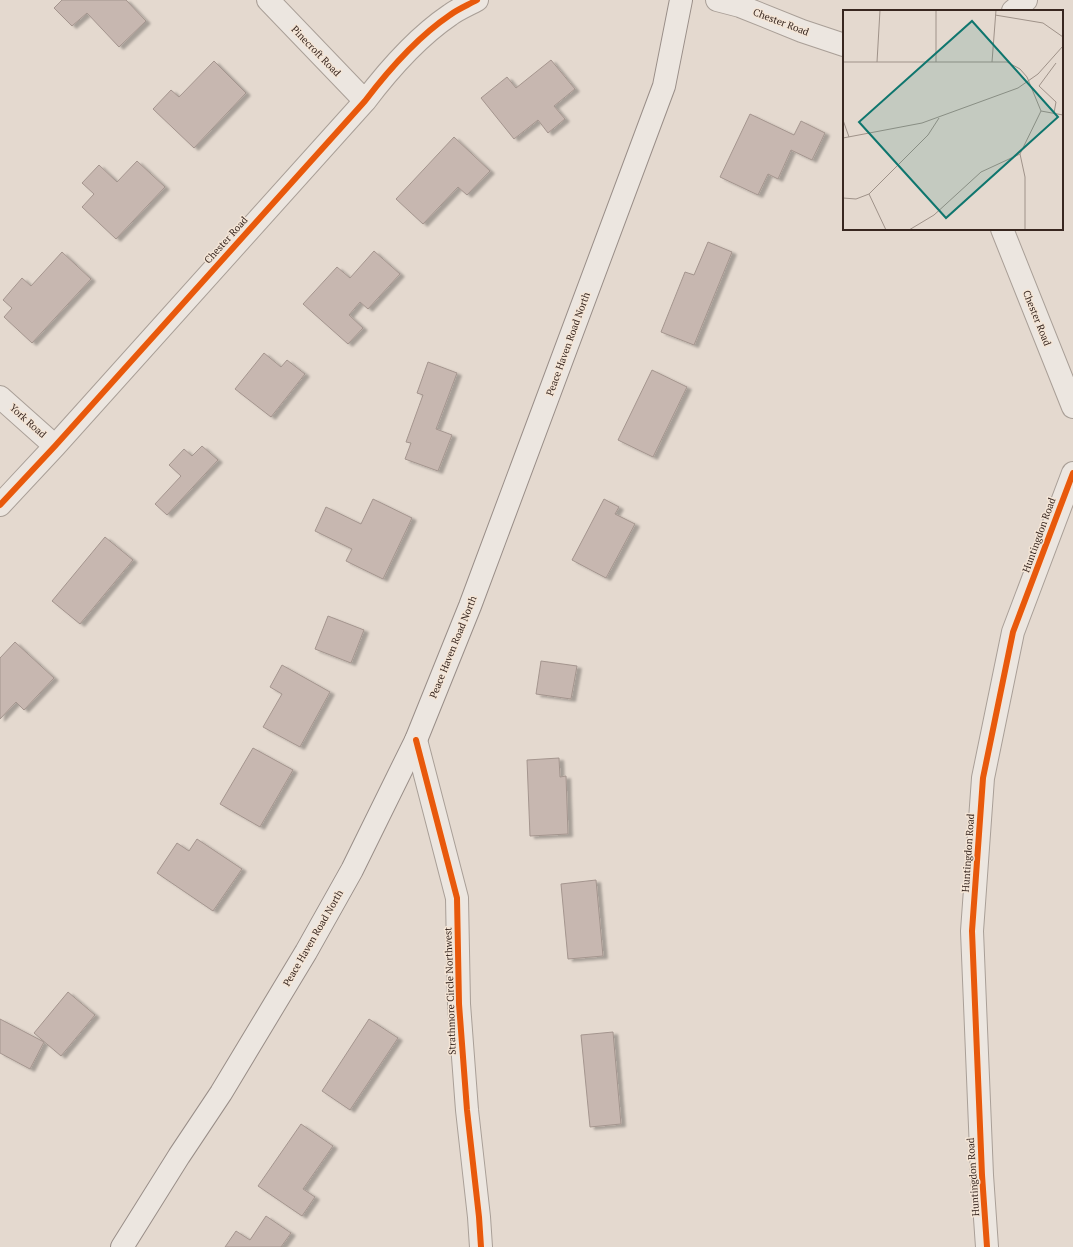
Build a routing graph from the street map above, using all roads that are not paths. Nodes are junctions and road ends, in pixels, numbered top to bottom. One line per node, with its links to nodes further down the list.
1 (268, 0): 8 (street, Pinecroft Road)
2 (477, 0): 8 (street, Chester Road)
3 (681, 0): 15 (street, Peace Haven Road North)
4 (717, 0): 7 (street, Chester Road)
5 (1026, 0): 6 (street)
6 (1013, 10)
7 (843, 45)
8 (365, 101): 12 (street, Chester Road)
9 (1002, 230): 11 (street, Chester Road)
10 (0, 397): 12 (street, York Road)
11 (1073, 407)
12 (55, 446): 14 (street, Chester Road)
13 (1073, 473): 18 (street, Huntingdon Road)
14 (0, 506)
15 (416, 740): 16 (street, Peace Haven Road North); 17 (street, Strathmore Circle Northwest)
16 (122, 1247)
17 (481, 1247)
18 (987, 1247)

